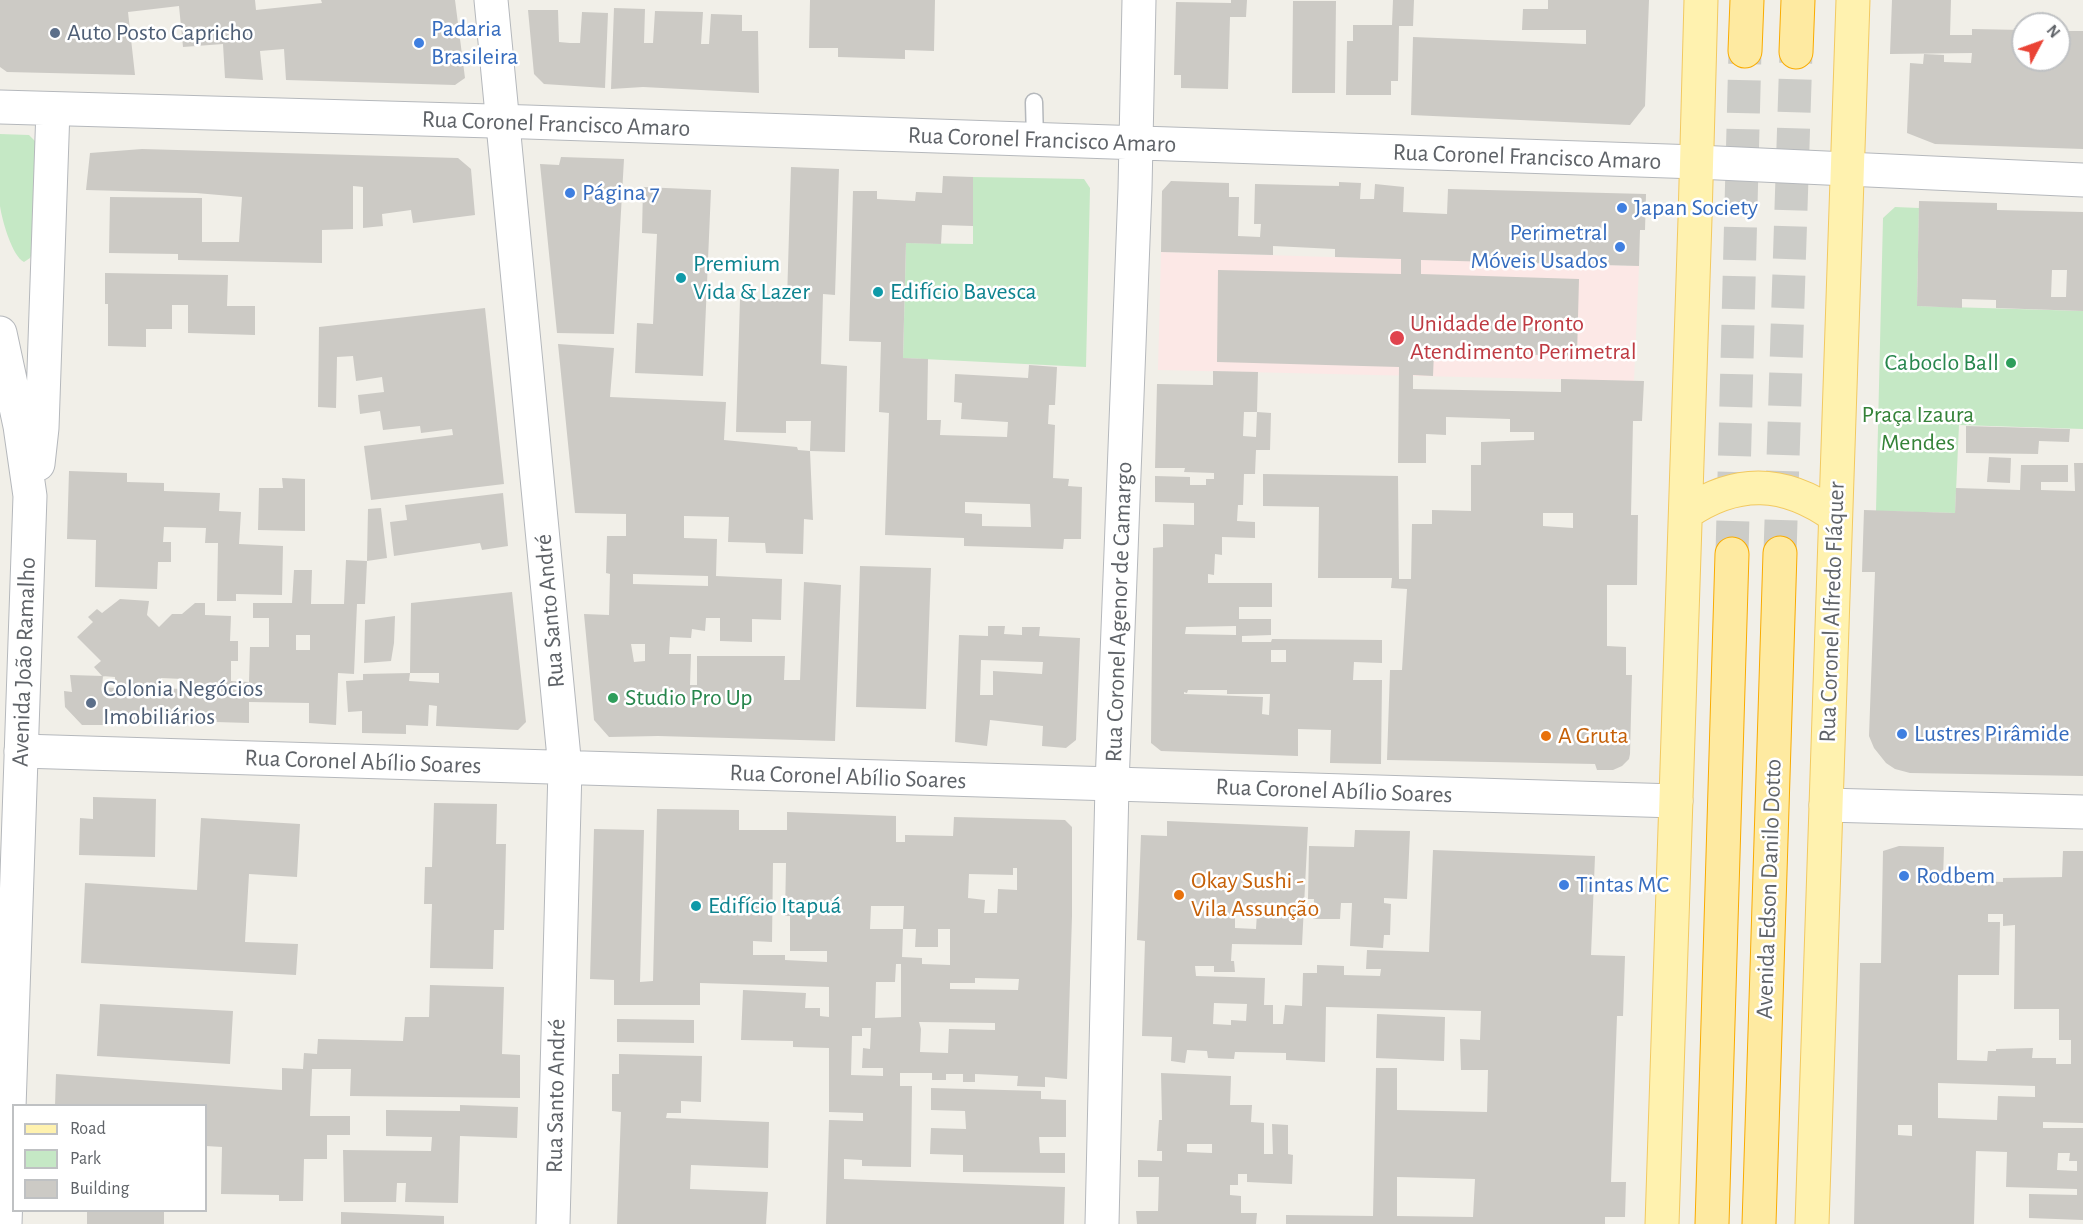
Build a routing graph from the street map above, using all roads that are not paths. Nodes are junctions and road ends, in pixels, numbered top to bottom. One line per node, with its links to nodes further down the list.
1 (491, 0): 12 (street, Rua Santo André)
2 (1139, 0): 14 (street, Rua Coronel Agenor de Camargo)
3 (1701, 0): 15 (main road)
4 (1746, 0): 7 (highway)
5 (1798, 0): 8 (highway)
6 (1853, 0): 16 (main road, Rua Coronel Alfredo Fláquer)
7 (1745, 51)
8 (1796, 52)
9 (1035, 102): 13 (lane)
10 (0, 108): 11 (street, Rua Coronel Francisco Amaro)
11 (53, 109): 12 (street, Rua Coronel Francisco Amaro); 19 (street, Avenida João Ramalho)
12 (503, 122): 13 (street, Rua Coronel Francisco Amaro); 25 (street, Rua Santo André)
13 (1035, 140): 14 (street, Rua Coronel Francisco Amaro)
14 (1136, 143): 15 (street, Rua Coronel Francisco Amaro); 26 (street, Rua Coronel Agenor de Camargo)
15 (1697, 162): 16 (street, Rua Coronel Francisco Amaro); 20 (main road)
16 (1847, 169): 17 (street, Rua Coronel Francisco Amaro); 21 (main road, Rua Coronel Alfredo Fláquer)
17 (2083, 180)
18 (0, 333): 19 (street, Avenida João Ramalho)
19 (20, 427): 24 (street, Avenida João Ramalho)
20 (1686, 513): 21 (main road); 27 (main road)
21 (1835, 516): 28 (main road, Rua Coronel Alfredo Fláquer)
22 (1780, 553): 36 (highway, Avenida Edson Danilo Dotto)
23 (1732, 554): 35 (highway, Avenida Edson Danilo Dotto)
24 (21, 751): 25 (street, Rua Coronel Abílio Soares); 30 (street, Avenida João Ramalho)
25 (565, 768): 26 (street, Rua Coronel Abílio Soares); 32 (street, Rua Santo André)
26 (1112, 785): 27 (street, Rua Coronel Abílio Soares); 33 (street, Rua Coronel Agenor de Camargo)
27 (1676, 801): 34 (main road)
28 (1826, 805): 29 (street); 37 (main road, Rua Coronel Alfredo Fláquer)
29 (2083, 812)
30 (5, 1083): 31 (street, Avenida João Ramalho)
31 (5, 1224)
32 (553, 1224)
33 (1102, 1224)
34 (1662, 1224)
35 (1712, 1224)
36 (1759, 1224)
37 (1812, 1224)

